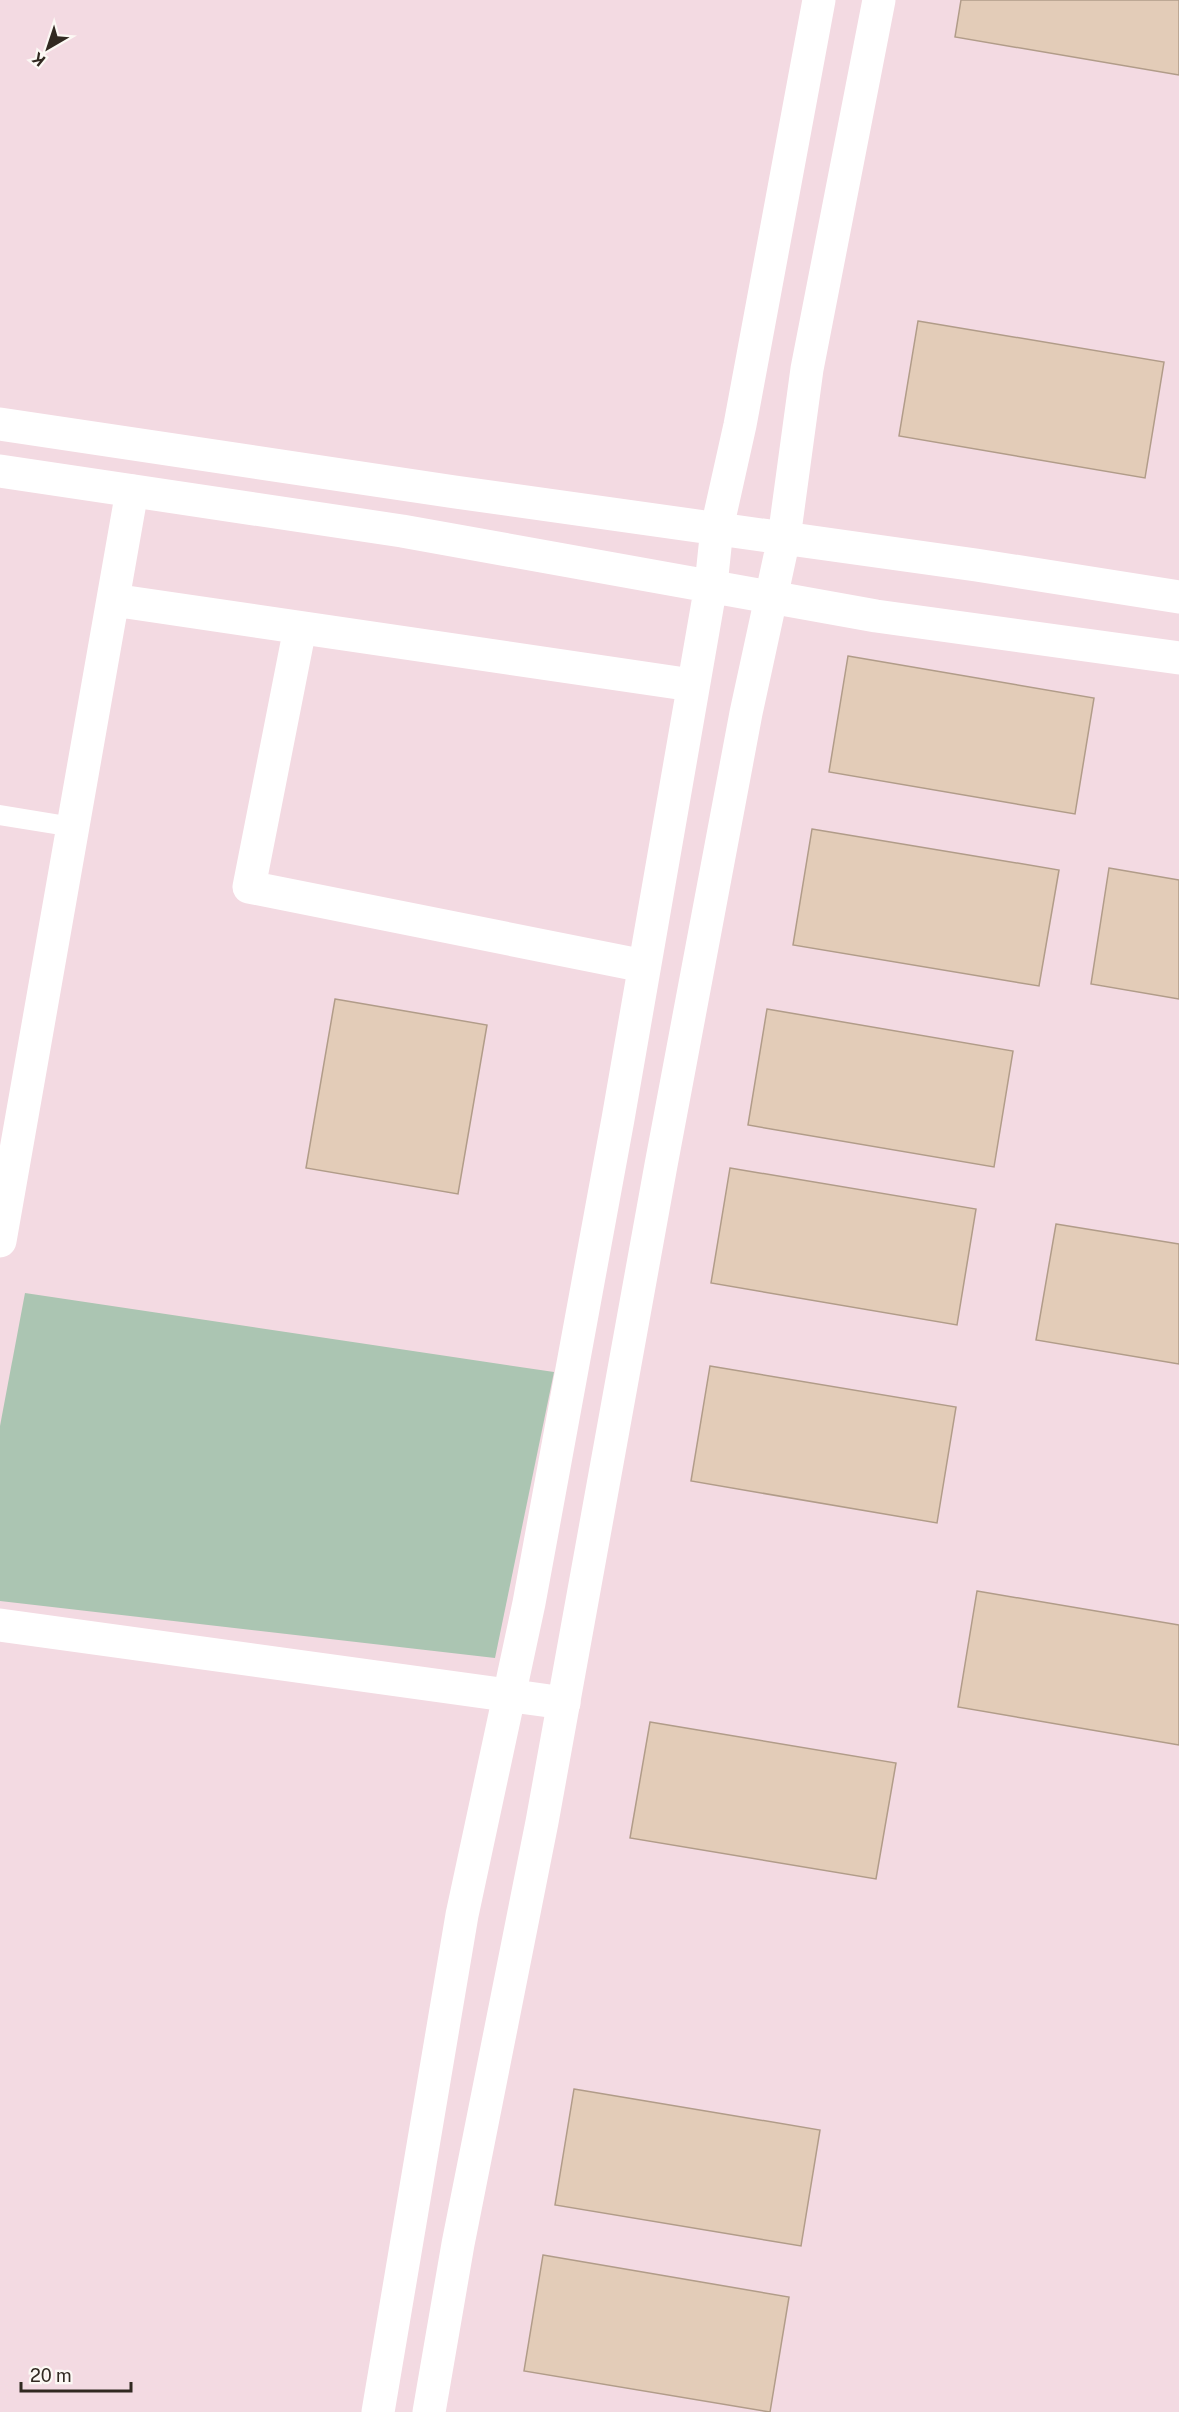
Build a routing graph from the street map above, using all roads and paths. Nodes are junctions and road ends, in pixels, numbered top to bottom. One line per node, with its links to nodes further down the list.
1 (819, 0): 6 (street)
2 (879, 0): 7 (street)
3 (0, 424): 6 (street)
4 (0, 471): 5 (street)
5 (132, 491): 8 (street); 11 (street)
6 (717, 528): 7 (street); 8 (street)
7 (784, 538): 9 (street); 10 (street)
8 (711, 585): 9 (street); 14 (street)
9 (770, 597): 13 (street); 21 (street)
10 (1179, 597)
11 (113, 600): 12 (street); 16 (street)
12 (300, 628): 14 (street); 17 (street)
13 (1179, 658)
14 (692, 686): 17 (street)
15 (0, 815): 16 (lane)
16 (73, 827): 18 (street)
17 (644, 966): 20 (street)
18 (0, 1241)
19 (0, 1625): 20 (street)
20 (510, 1694): 21 (street); 22 (street)
21 (564, 1703): 23 (street)
22 (378, 2412)
23 (429, 2412)

